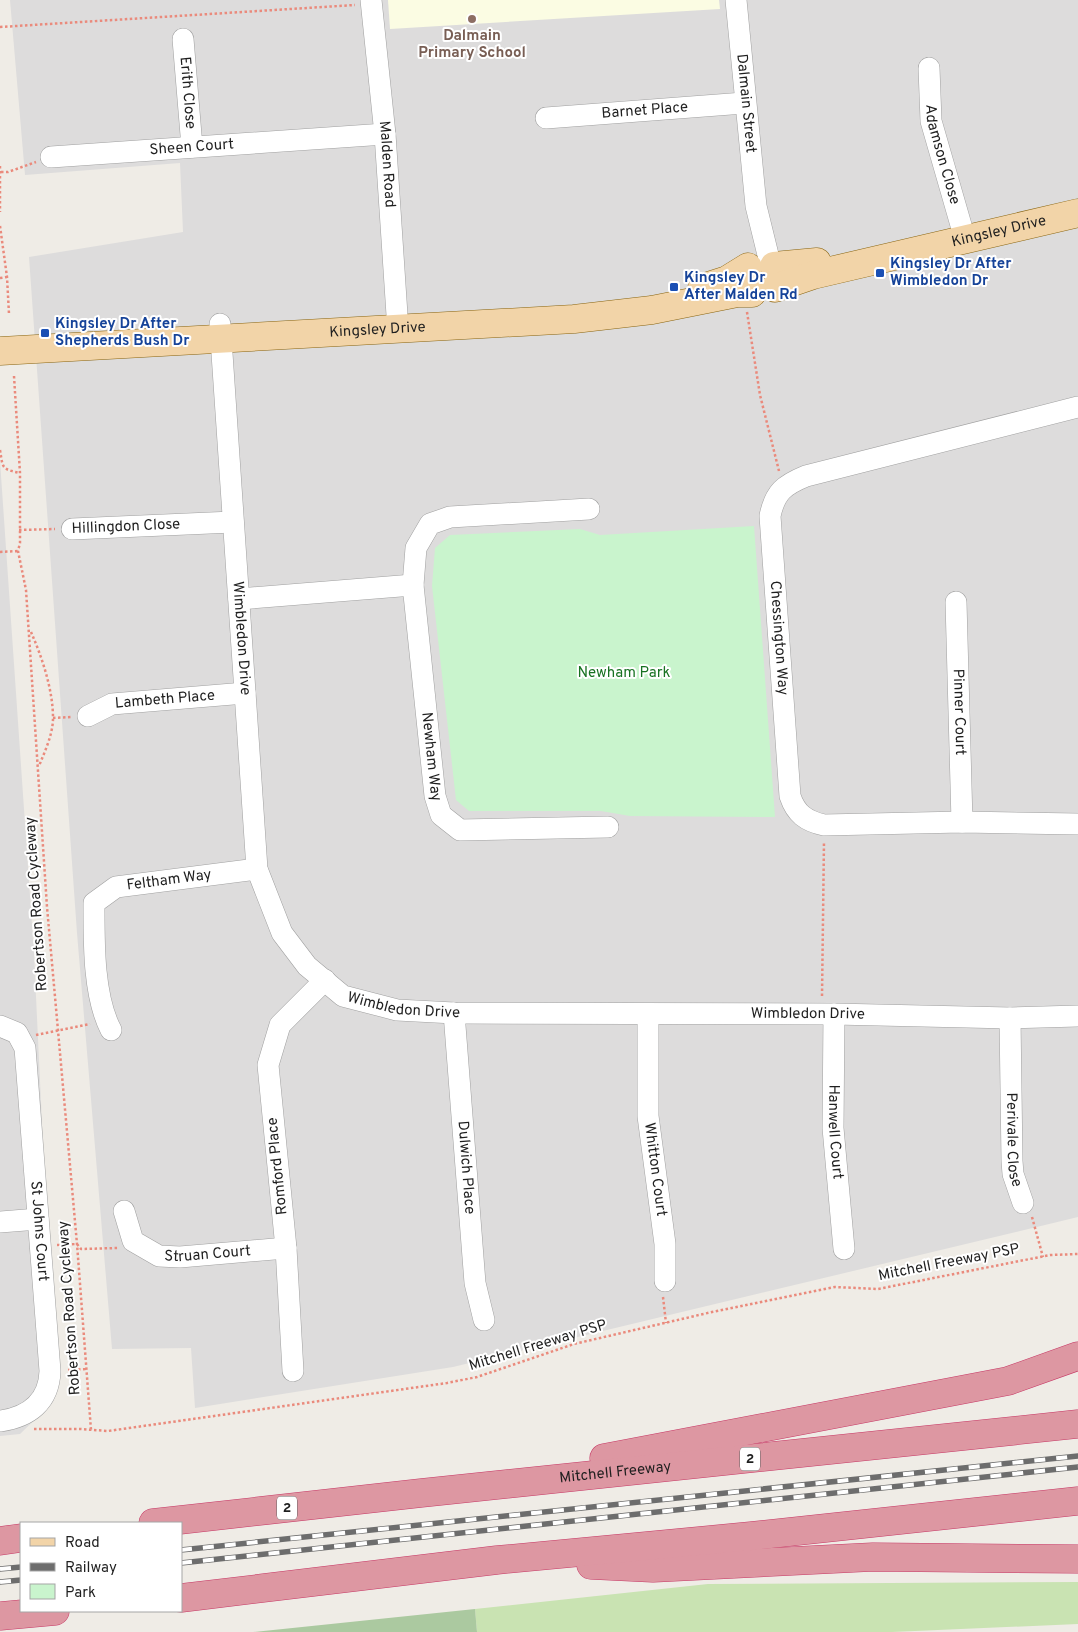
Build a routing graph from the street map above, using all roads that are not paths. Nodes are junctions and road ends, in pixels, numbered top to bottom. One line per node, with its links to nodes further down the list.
1 (736, 0): 5 (street, Dalmain Street)
2 (371, 2): 7 (street, Malden Road)
3 (183, 39): 8 (street, Erith Close)
4 (929, 68): 12 (street, Adamson Close)
5 (744, 103): 6 (street, Barnet Place); 13 (street, Dalmain Street)
6 (546, 118)
7 (385, 134): 8 (street, Sheen Court); 14 (street, Malden Road)
8 (192, 147): 9 (street, Sheen Court)
9 (52, 157)
10 (1078, 201): 12 (main road, Kingsley Drive)
11 (1078, 212): 12 (main road, Kingsley Drive)
12 (963, 234): 13 (main road, Kingsley Drive)
13 (760, 279): 14 (main road, Kingsley Drive)
14 (398, 323): 15 (main road, Kingsley Drive)
15 (221, 331): 16 (main road, Kingsley Drive); 17 (main road, Kingsley Drive); 20 (street, Wimbledon Drive)
16 (0, 340)
17 (0, 351)
18 (1078, 407): 27 (street, Chessington Way)
19 (589, 509): 22 (street, Newham Way)
20 (233, 522): 21 (street, Hillingdon Close); 23 (street, Wimbledon Drive)
21 (72, 528)
22 (413, 585): 23 (street); 29 (street, Newham Way)
23 (238, 599): 25 (street, Wimbledon Drive)
24 (956, 602): 27 (street, Pinner Court)
25 (245, 693): 26 (street, Lambeth Place); 30 (street, Wimbledon Drive)
26 (88, 716)
27 (962, 822): 28 (street, Chessington Way)
28 (1078, 824)
29 (608, 826)
30 (257, 869): 31 (street, Wimbledon Drive); 38 (street, Feltham Way)
31 (325, 980): 32 (street, Wimbledon Drive); 43 (street, Romford Place)
32 (454, 1013): 34 (street, Wimbledon Drive); 46 (street, Dulwich Place)
33 (828, 1014): 34 (street, Wimbledon Drive); 36 (street, Wimbledon Drive); 44 (street, Hanwell Court)
34 (648, 1015): 45 (street, Whitton Court)
35 (1078, 1016): 36 (street, Wimbledon Drive)
36 (1010, 1018): 39 (street, Perivale Close)
37 (0, 1026): 41 (street, St Johns Court)
38 (111, 1030)
39 (1024, 1203)
40 (124, 1211): 43 (street, Struan Court)
41 (38, 1219): 42 (street); 49 (street, St Johns Court)
42 (0, 1222)
43 (286, 1248): 48 (street, Romford Place)
44 (844, 1249)
45 (665, 1281)
46 (484, 1320)
47 (1078, 1356): 51 (highway)
48 (293, 1371)
49 (0, 1421)
50 (1078, 1424): 51 (highway, Mitchell Freeway / 2)
51 (421, 1493): 53 (highway, Mitchell Freeway / 2)
52 (1078, 1501): 57 (highway)
53 (162, 1522)
54 (20, 1538): 55 (highway)
55 (0, 1541)
56 (1078, 1559): 57 (highway)
57 (497, 1560): 58 (highway)
58 (182, 1598)
59 (45, 1612): 60 (highway)
60 (0, 1616)

